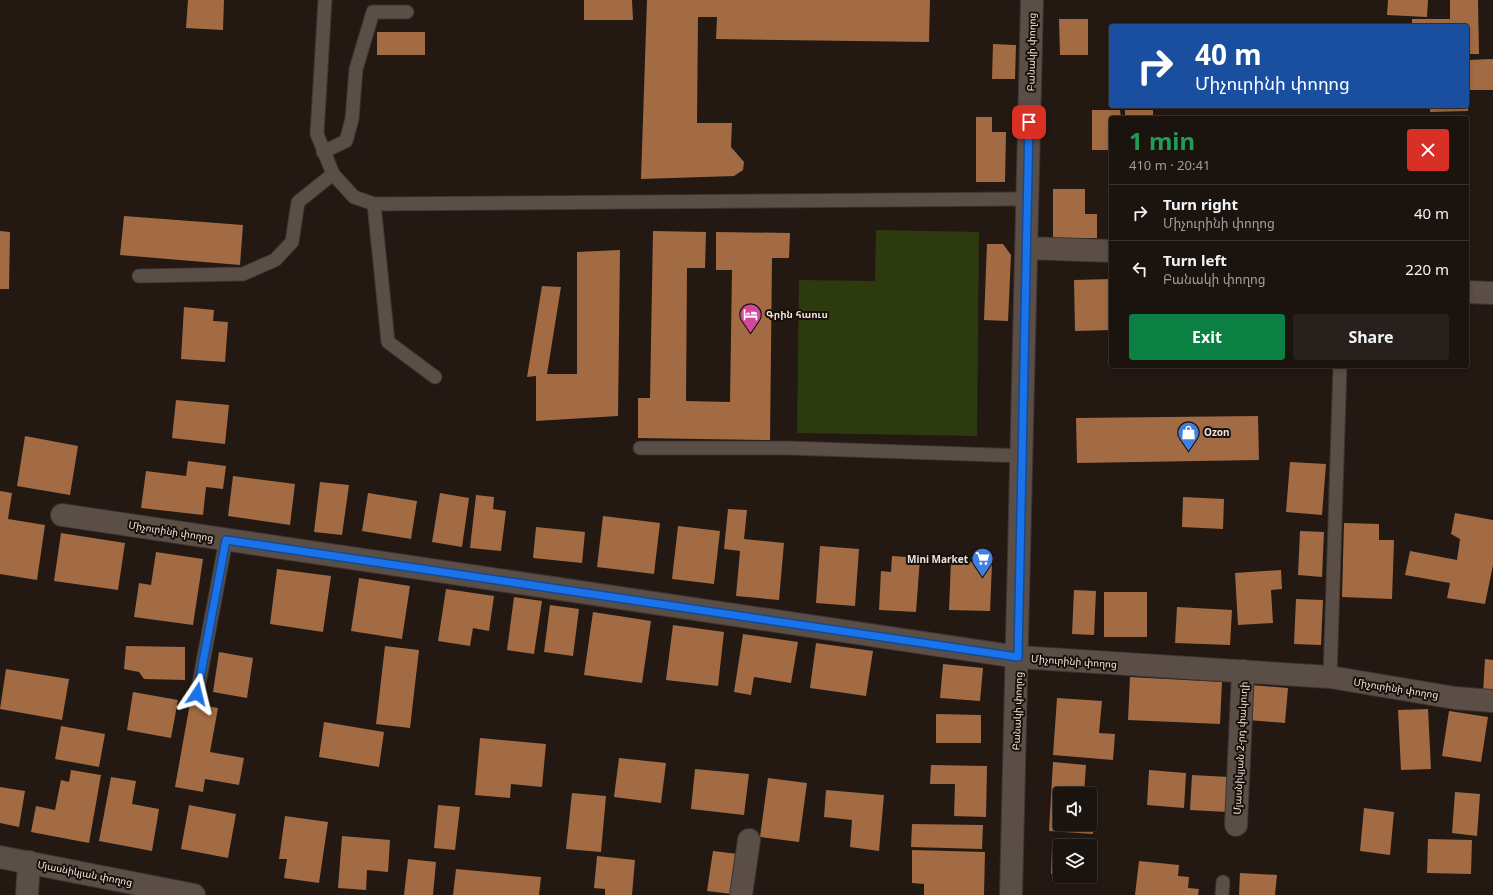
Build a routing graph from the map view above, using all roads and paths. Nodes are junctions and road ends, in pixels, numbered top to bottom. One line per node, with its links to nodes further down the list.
1 (325, 0): 4 (lane)
2 (1032, 0): 6 (street, Բանակի փողոց)
3 (407, 12): 4 (lane)
4 (324, 152): 5 (lane)
5 (333, 174): 7 (lane); 10 (lane)
6 (1027, 199): 7 (lane); 8 (street, Բանակի փողոց)
7 (374, 204): 14 (lane)
8 (1026, 248): 9 (street); 16 (street, Բանակի փողոց)
9 (1109, 251)
10 (139, 276)
11 (1469, 292): 12 (street)
12 (1493, 293)
13 (1340, 368): 21 (lane)
14 (435, 377)
15 (640, 448): 16 (lane)
16 (1022, 456): 19 (street, Բանակի փողոց)
17 (62, 515): 18 (street, Միչուրինի փողոց)
18 (226, 540): 19 (street, Միչուրինի փողոց); 22 (lane)
19 (1018, 657): 20 (street, Միչուրինի փողոց); 32 (street, Բանակի փողոց)
20 (1243, 671): 21 (street, Միչուրինի փողոց); 24 (street, Մյասնիկյան 2-րդ փակուղի)
21 (1330, 677): 23 (street, Միչուրինի փողոց)
22 (197, 694)
23 (1493, 701)
24 (1236, 825)
25 (749, 840): 31 (street)
26 (0, 857): 27 (street, Մյասնիկյան փողոց)
27 (29, 862): 29 (street); 30 (street, Մյասնիկյան փողոց)
28 (1223, 882): 33 (lane)
29 (28, 895)
30 (194, 895)
31 (741, 895)
32 (1012, 895)
33 (1222, 895)

